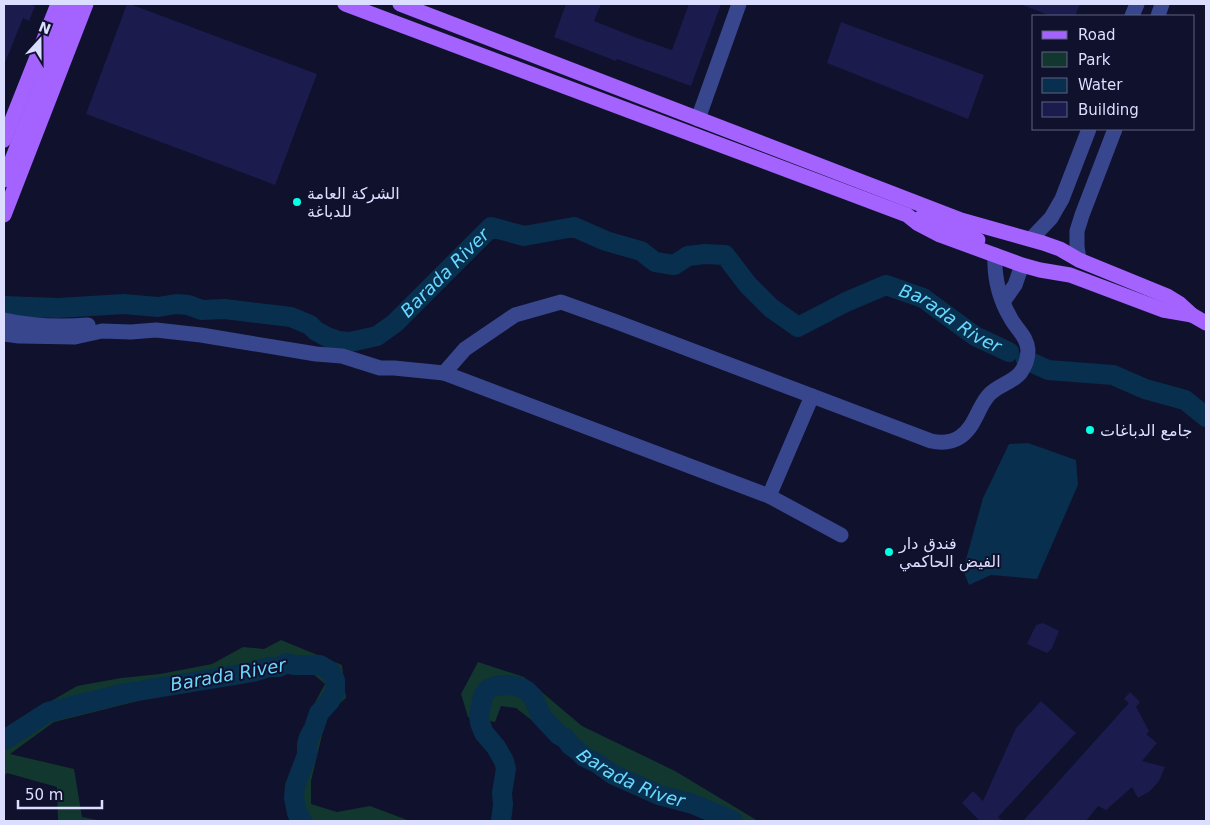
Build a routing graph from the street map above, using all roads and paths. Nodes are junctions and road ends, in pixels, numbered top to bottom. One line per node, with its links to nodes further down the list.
1 (58, 4): 8 (main road)
2 (73, 4): 8 (main road)
3 (86, 4): 15 (main road)
4 (345, 4): 17 (main road)
5 (400, 4): 7 (main road)
6 (739, 4): 7 (street)
7 (698, 119): 16 (main road)
8 (19, 120): 11 (main road); 13 (main road)
9 (1089, 130): 12 (street)
10 (1115, 130): 14 (street)
11 (4, 140)
12 (1073, 171): 14 (street); 16 (street)
13 (4, 180)
14 (1095, 181): 18 (street)
15 (4, 215)
16 (1031, 239): 18 (main road)
17 (995, 255): 19 (main road); 20 (street)
18 (1079, 260): 21 (main road)
19 (1022, 265): 20 (street); 21 (main road)
20 (1003, 302): 27 (street)
21 (1192, 315): 23 (main road)
22 (4, 320): 25 (street)
23 (1206, 323)
24 (4, 334): 25 (street)
25 (316, 354): 26 (street)
26 (444, 373): 27 (street); 28 (street)
27 (812, 396): 28 (street)
28 (769, 496): 29 (street)
29 (841, 534)

